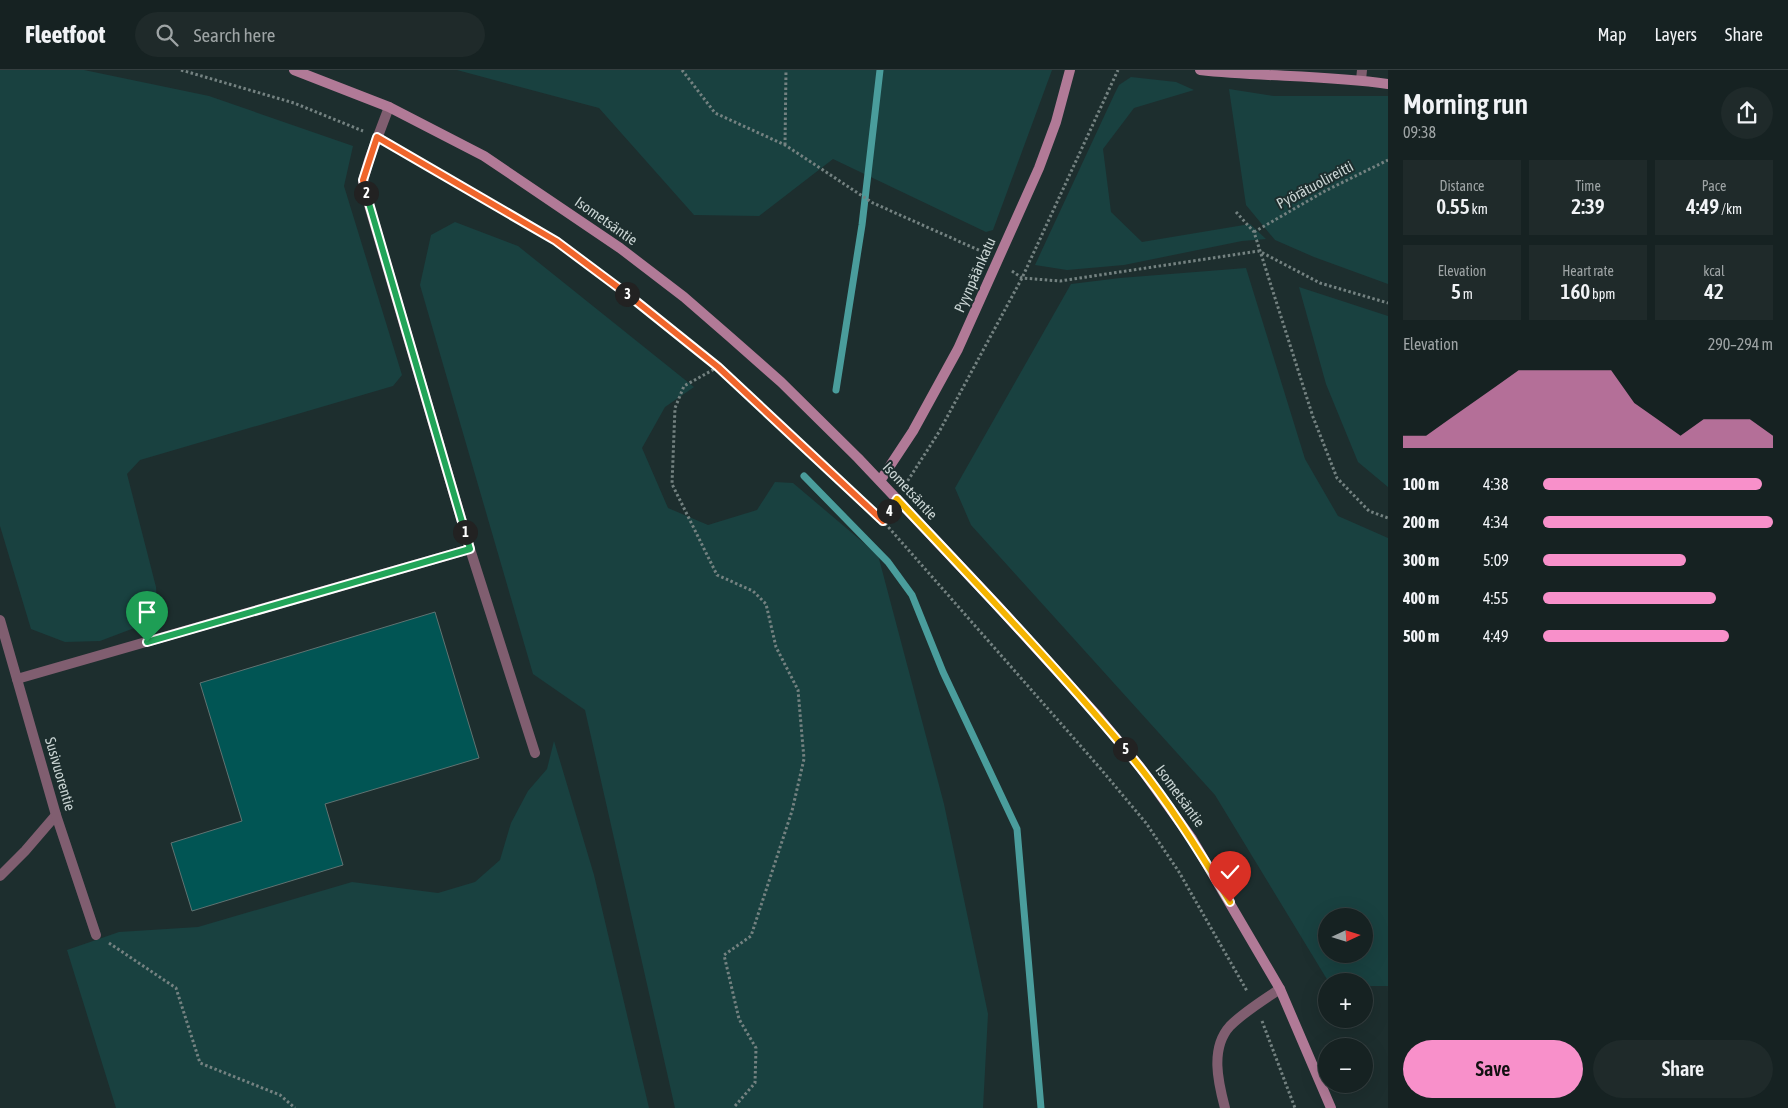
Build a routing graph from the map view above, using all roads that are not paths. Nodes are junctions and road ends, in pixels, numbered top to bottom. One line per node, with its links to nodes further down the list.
1 (294, 70): 6 (main road, Isometsäntie)
2 (1070, 70): 7 (main road, Pyynpäänkatu)
3 (1200, 70): 4 (main road)
4 (1362, 75): 5 (main road)
5 (1388, 84)
6 (389, 107): 7 (main road, Isometsäntie); 8 (street)
7 (880, 481): 15 (main road, Isometsäntie)
8 (470, 549): 10 (street); 11 (street)
9 (0, 620): 10 (street, Susivuorentie)
10 (17, 679): 12 (street, Susivuorentie)
11 (535, 753)
12 (56, 815): 13 (street); 14 (street, Susivuorentie)
13 (0, 876)
14 (96, 935)
15 (1280, 989): 16 (street); 17 (main road, Isometsäntie)
16 (1225, 1108)
17 (1331, 1108)

